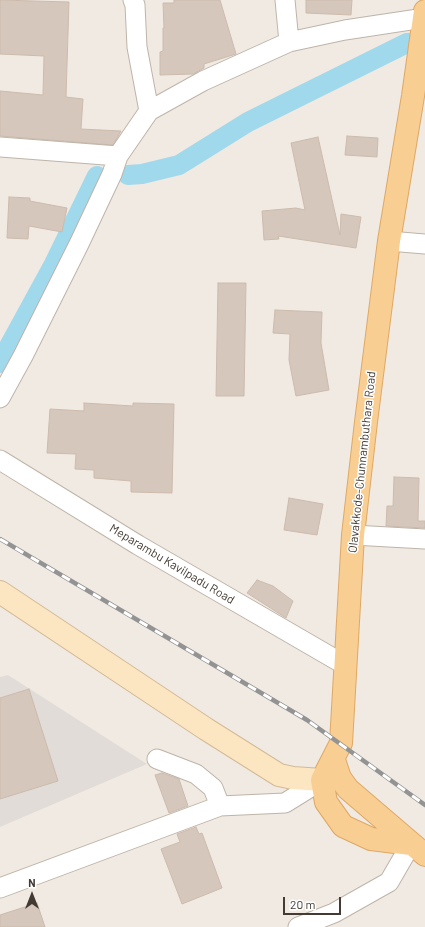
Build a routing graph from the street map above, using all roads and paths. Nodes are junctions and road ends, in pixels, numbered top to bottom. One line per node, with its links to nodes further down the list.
1 (132, 0): 6 (street)
2 (285, 0): 4 (street)
3 (424, 20): 4 (street); 5 (main road, Olavakkode-Chunnambuthara Road)
4 (289, 42): 6 (street)
5 (420, 58): 9 (main road, Olavakkode-Chunnambuthara Road)
6 (149, 111): 8 (street)
7 (0, 147): 8 (street)
8 (118, 156): 11 (street)
9 (389, 241): 10 (street); 13 (main road, Olavakkode-Chunnambuthara Road)
10 (425, 244)
11 (0, 398)
12 (0, 460): 16 (street, Meparambu Kavilpadu Road)
13 (353, 535): 14 (street); 16 (main road, Olavakkode-Chunnambuthara Road)
14 (425, 539)
15 (0, 592): 18 (main road)
16 (345, 665): 18 (main road, Olavakkode-Chunnambuthara Road)
17 (157, 759): 19 (street)
18 (332, 772): 19 (street); 20 (main road); 20 (main road)
19 (220, 806): 21 (street)
20 (418, 850): 22 (street)
21 (0, 888)
22 (298, 927)

